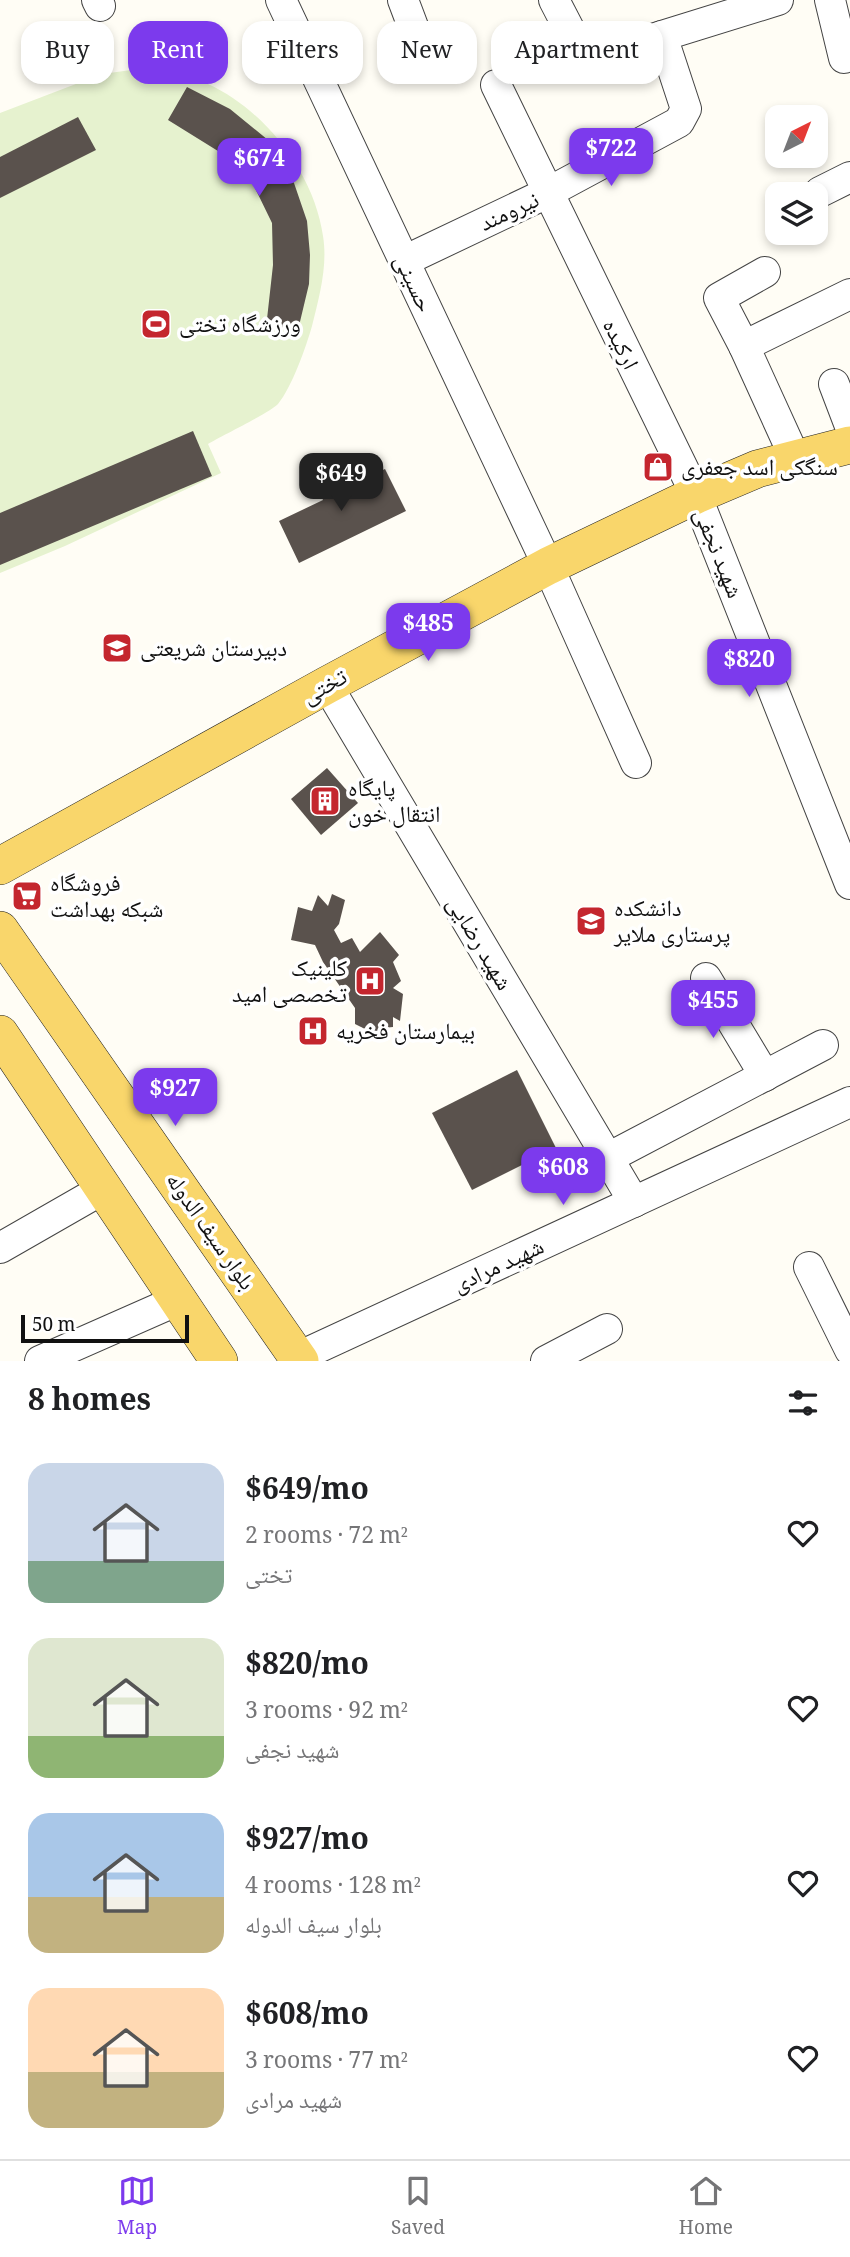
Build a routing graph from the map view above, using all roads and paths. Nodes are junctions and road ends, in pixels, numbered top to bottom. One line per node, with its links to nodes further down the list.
1 (281, 0): 16 (street, حسینی)
2 (403, 0): 7 (street)
3 (554, 0): 8 (street)
4 (778, 0): 6 (street)
5 (830, 0): 11 (street)
6 (743, 5): 9 (street)
7 (411, 21)
8 (565, 21)
9 (663, 36)
10 (663, 39): 15 (street, نیرومند)
11 (844, 58)
12 (496, 85): 15 (street, ارکیده)
13 (850, 177): 14 (street)
14 (828, 188)
15 (547, 193): 16 (street, نیرومند); 24 (street, ارکیده)
16 (404, 261): 25 (street, حسینی)
17 (765, 272): 19 (street)
18 (850, 294): 19 (street)
19 (744, 346): 23 (street)
20 (834, 384): 21 (street)
21 (850, 426)
22 (850, 444): 23 (main road, تختی)
23 (795, 458): 24 (main road, تختی)
24 (696, 495): 25 (main road, تختی); 29 (street, شهید نجفی)
25 (548, 566): 26 (main road, تختی); 27 (street, حسینی)
26 (327, 685): 28 (main road, تختی); 36 (street, شهید رضایی)
27 (636, 764)
28 (0, 866)
29 (850, 884)
30 (0, 930): 44 (main road, بلوار سیف الدوله)
31 (706, 978): 34 (street)
32 (823, 1045): 34 (street)
33 (6, 1055): 37 (main road)
34 (765, 1076): 36 (street)
35 (850, 1102): 38 (street, شهید مرادی)
36 (608, 1158): 38 (street, شهید رضایی)
37 (103, 1189): 39 (street); 41 (main road)
38 (634, 1202): 44 (street, شهید مرادی)
39 (0, 1248)
40 (809, 1267): 43 (street)
41 (176, 1301): 45 (street); 46 (main road)
42 (607, 1329): 47 (street)
43 (850, 1350)
44 (299, 1359)
45 (40, 1361)
46 (219, 1361)
47 (546, 1361)

